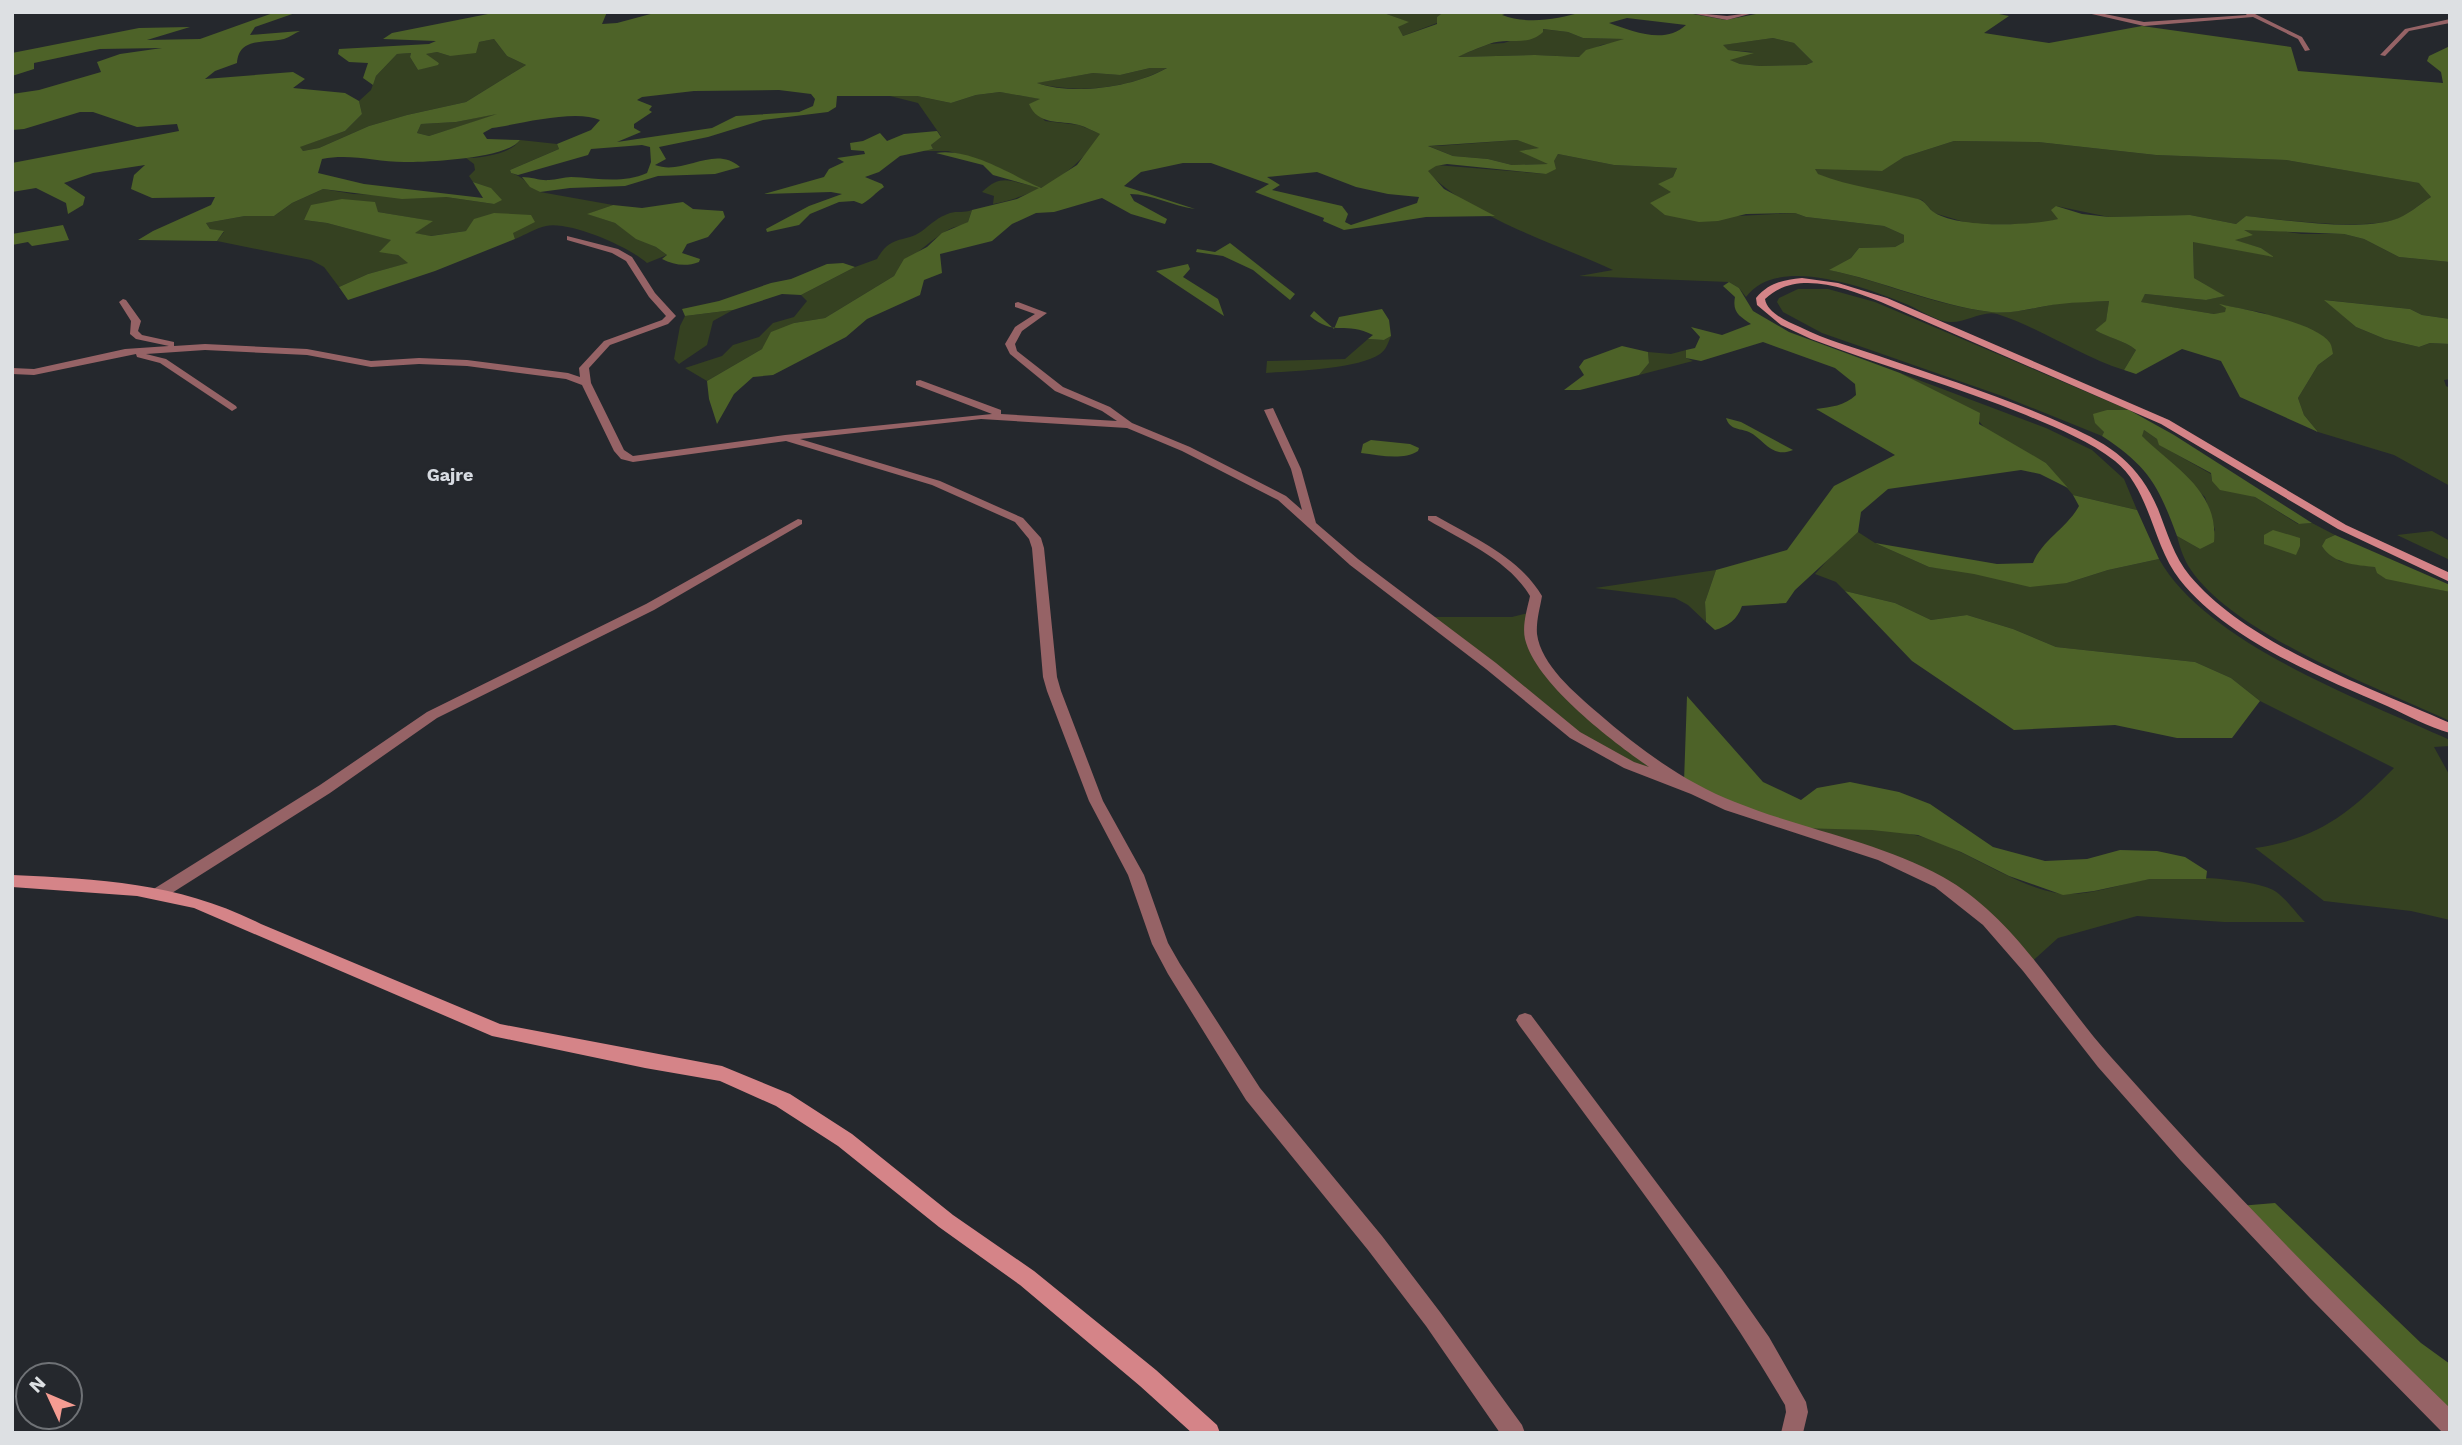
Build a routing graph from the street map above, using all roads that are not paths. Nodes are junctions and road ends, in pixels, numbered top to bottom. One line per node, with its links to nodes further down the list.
1 (1688, 12): 2 (street)
2 (1754, 12)
3 (2085, 12): 4 (street)
4 (2249, 14): 6 (street)
5 (2450, 21): 7 (street)
6 (2307, 50)
7 (2383, 55)
8 (570, 238): 14 (street)
9 (123, 302): 11 (street)
10 (1018, 305): 19 (street)
11 (177, 348): 12 (street); 14 (street)
12 (125, 352): 13 (street); 16 (street)
13 (12, 371)
14 (586, 383): 20 (street)
15 (919, 383): 18 (street)
16 (232, 408)
17 (1269, 410): 23 (street)
18 (1012, 416): 19 (street); 20 (street)
19 (1129, 425): 23 (street)
20 (785, 438): 32 (street)
21 (1432, 519): 26 (street)
22 (798, 522): 28 (street)
23 (1311, 523): 26 (street)
24 (2450, 578): 25 (main road)
25 (2450, 729)
26 (1701, 792): 30 (street)
27 (12, 881): 28 (main road)
28 (158, 894): 31 (main road)
29 (1525, 1020): 33 (street)
30 (2450, 1424)
31 (1209, 1433)
32 (1514, 1433)
33 (1792, 1433)

